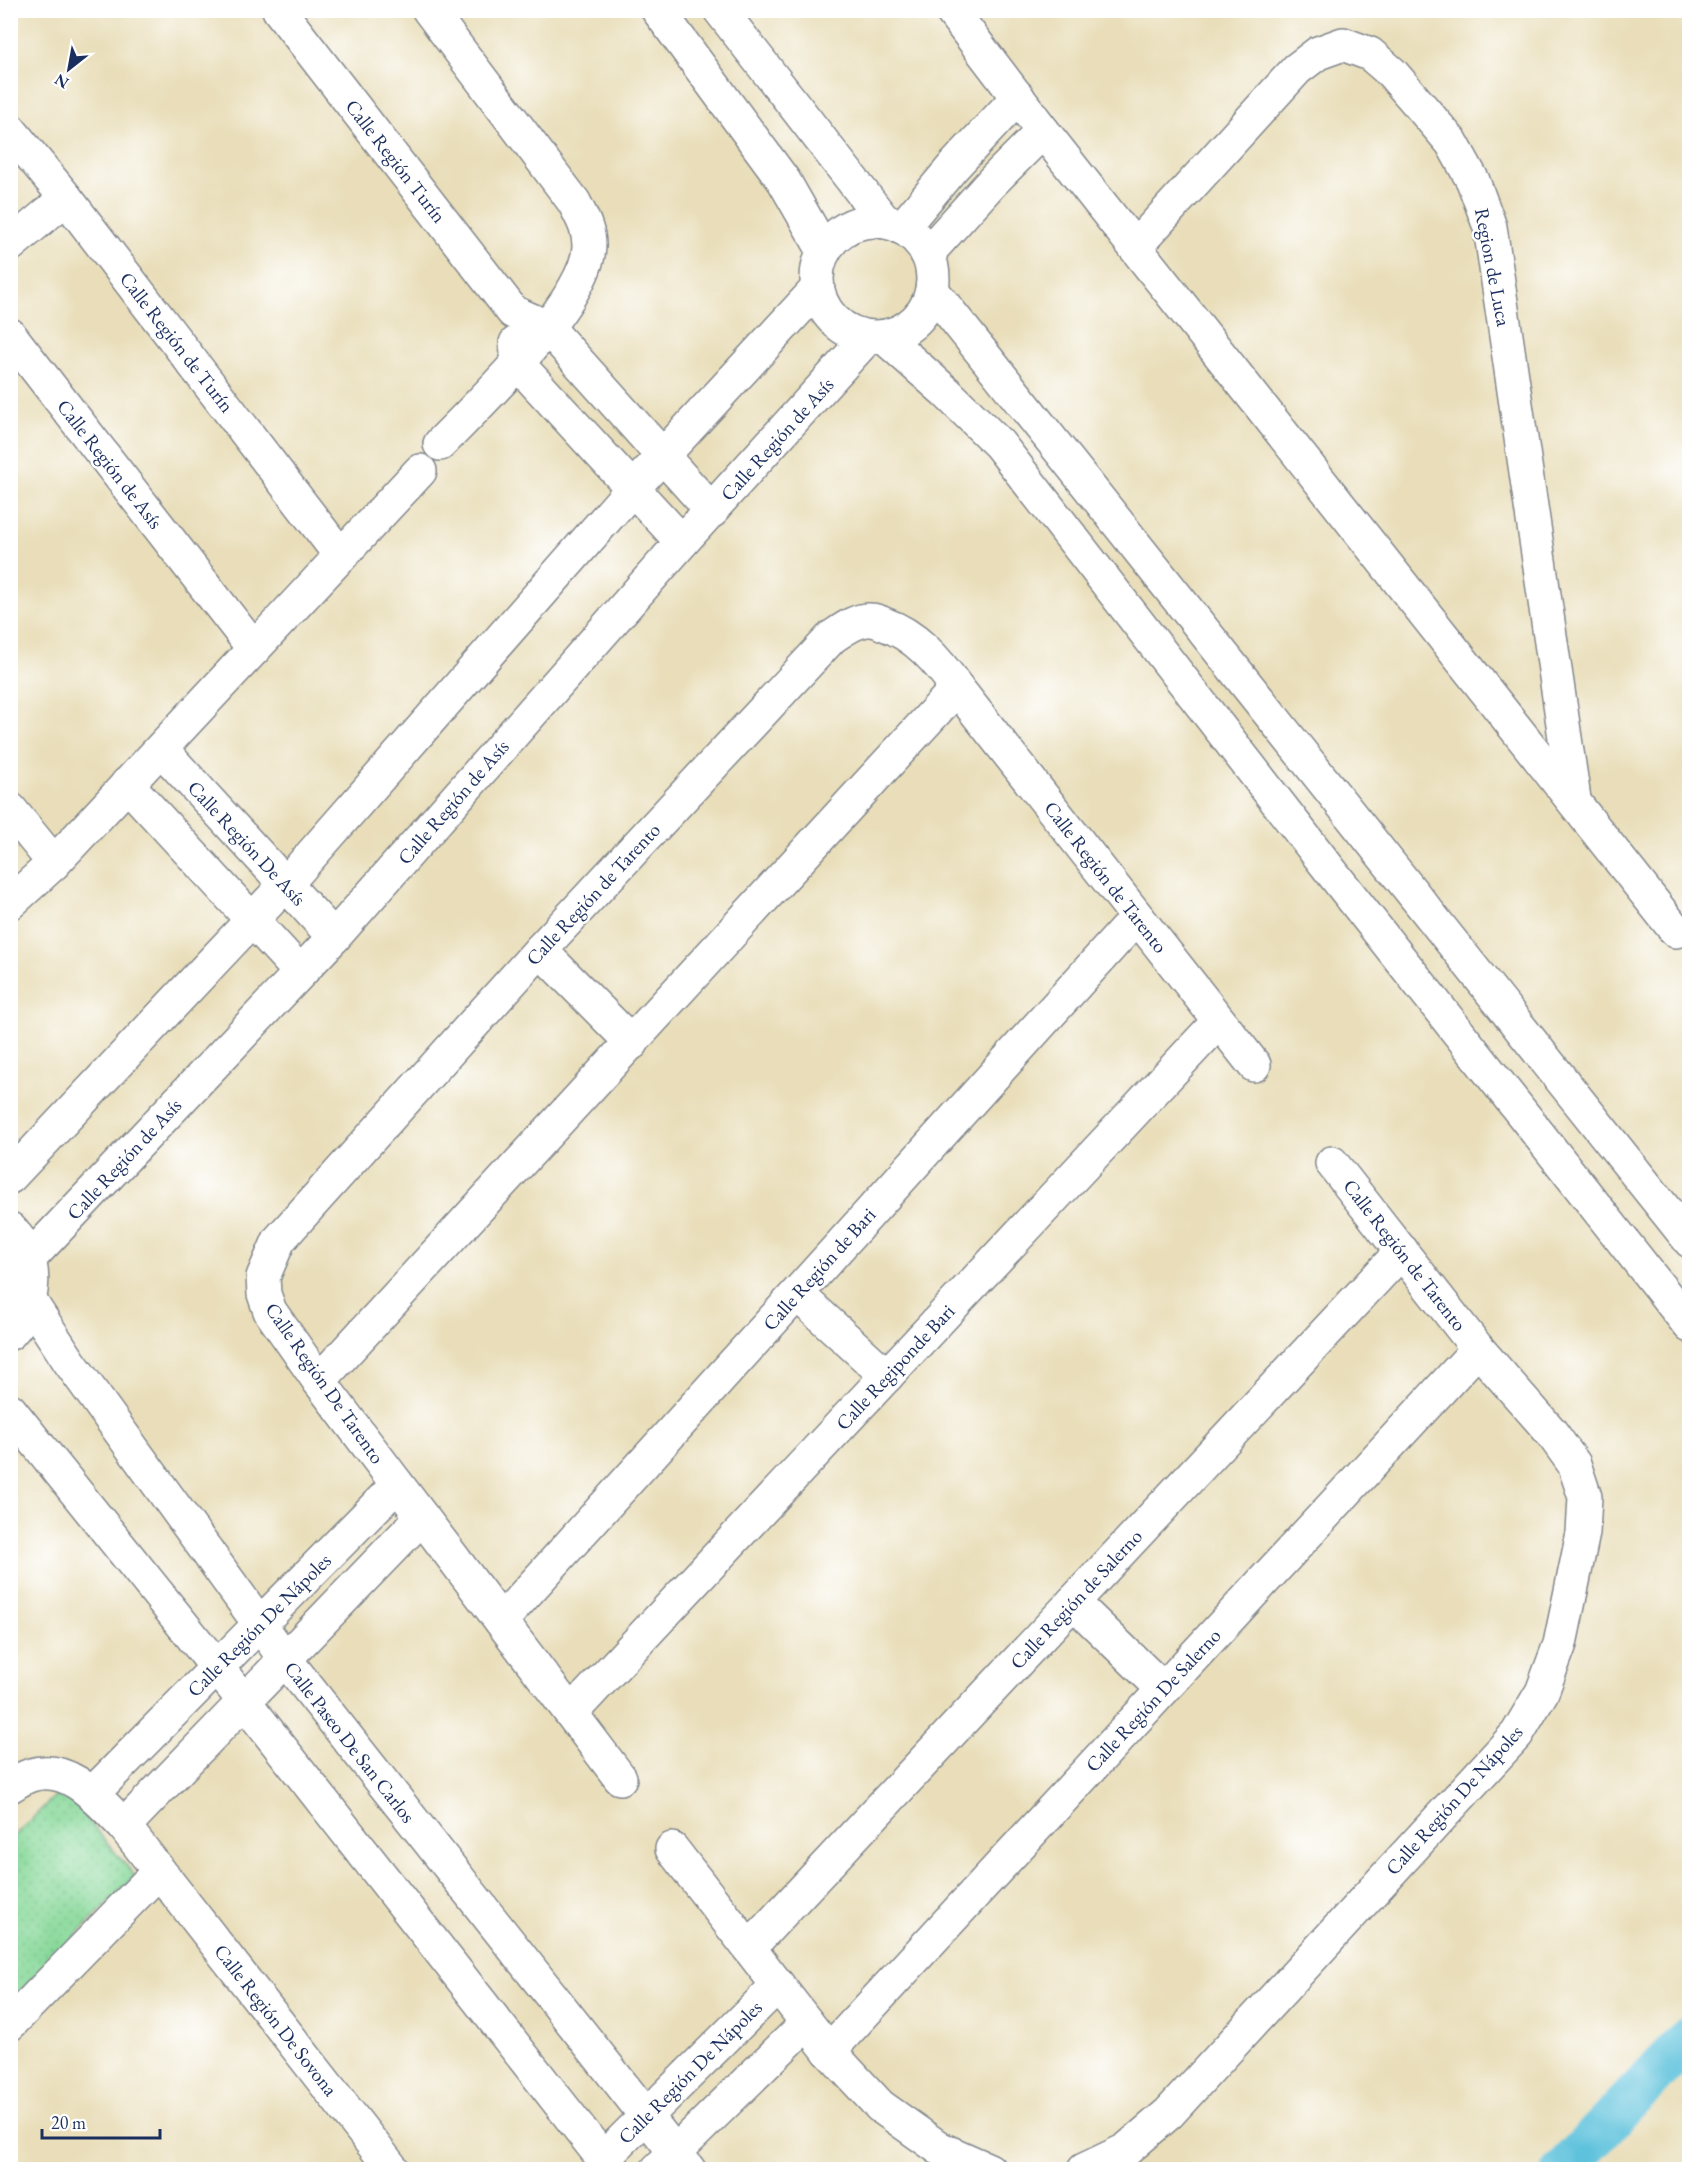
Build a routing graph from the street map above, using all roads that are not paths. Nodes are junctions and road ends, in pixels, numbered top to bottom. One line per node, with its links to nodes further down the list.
1 (279, 10): 17 (street, Calle Región Turín)
2 (429, 10): 18 (street)
3 (658, 10): 13 (street)
4 (720, 10): 10 (street)
5 (951, 10): 6 (street, Region de Luca)
6 (1018, 97): 8 (street, Region de Luca); 10 (street)
7 (10, 129): 9 (street, Calle Región de Turín)
8 (1043, 131): 12 (street, Region de Luca); 14 (street)
9 (66, 198): 11 (street); 28 (street, Calle Región de Turín)
10 (893, 225): 13 (street); 14 (street)
11 (10, 245)
12 (1135, 247): 33 (street, Region de Luca); 33 (street, Region de Luca)
13 (824, 251): 15 (street)
14 (927, 254): 16 (street)
15 (817, 289): 20 (street); 23 (street, Calle Región de Asís)
16 (932, 290): 20 (street); 35 (street)
17 (513, 312): 18 (street, Calle Región Turín); 21 (street)
18 (547, 327): 21 (street); 23 (street)
19 (10, 335): 29 (street, Calle Región de Asís)
20 (876, 337): 26 (street, Calle Región de Asís); 37 (street)
21 (518, 364): 22 (street); 25 (street)
22 (440, 444)
23 (663, 456): 25 (street, Calle Región de Asís); 26 (street)
24 (420, 471): 28 (street)
25 (633, 488): 27 (street); 38 (street, Calle Región de Asís)
26 (712, 511): 27 (street, Calle Región de Asís)
27 (682, 542): 43 (street, Calle Región de Asís)
28 (341, 556): 29 (street)
29 (254, 649): 31 (street)
30 (957, 688): 40 (street, Calle Región de Tarento); 44 (street, Calle Región de Tarento); 47 (street, Calle Región de Tarento)
31 (160, 749): 32 (street); 38 (street, Calle Región De Asís)
32 (128, 784): 36 (street); 41 (street)
33 (1575, 801): 42 (street, Region de Luca)
34 (10, 809): 36 (street)
35 (1370, 837): 37 (street); 52 (street)
36 (54, 863): 39 (street)
37 (1330, 870): 58 (street)
38 (285, 885): 41 (street, Calle Región de Asís); 43 (street, Calle Región De Asís)
39 (10, 903)
40 (1137, 917): 46 (street, Calle Región de Tarento); 56 (street, Calle Región de Bari)
41 (252, 920): 45 (street); 50 (street, Calle Región de Asís)
42 (1676, 931)
43 (334, 937): 45 (street, Calle Región de Asís)
44 (540, 950): 47 (street); 55 (street, Calle Región de Tarento)
45 (300, 972): 54 (street, Calle Región de Asís)
46 (1219, 1021): 48 (street, Calle Región de Tarento); 61 (street, Calle Regiponde Bari)
47 (632, 1043): 62 (street, Calle Región de Tarento)
48 (1254, 1065)
49 (1332, 1163): 53 (street, Calle Región de Tarento)
50 (10, 1177)
51 (10, 1229): 54 (street)
52 (1689, 1241)
53 (1402, 1251): 60 (street, Calle Región de Tarento); 66 (street, Calle Región de Salerno)
54 (30, 1258): 57 (street)
55 (263, 1277): 62 (street, Calle Región De Tarento)
56 (796, 1294): 61 (street); 67 (street, Calle Región de Bari)
57 (30, 1301): 59 (street); 68 (street, Calle Paseo De San Carlos)
58 (1689, 1326)
59 (10, 1333)
60 (1478, 1348): 71 (street, Calle Región De Salerno); 90 (street, Calle Región De Nápoles)
61 (887, 1376): 73 (street, Calle Regiponde Bari)
62 (319, 1381): 64 (street, Calle Región De Tarento)
63 (10, 1410): 70 (street)
64 (397, 1485): 65 (street); 68 (street, Calle Región De Nápoles)
65 (422, 1517): 67 (street); 69 (street, Calle Región De Nápoles)
66 (1073, 1602): 71 (street); 80 (street, Calle Región de Salerno)
67 (501, 1622): 73 (street)
68 (259, 1625): 69 (street, Calle Paseo De San Carlos); 70 (street, Calle Región De Nápoles)
69 (285, 1659): 72 (street, Calle Región De Nápoles); 85 (street, Calle Paseo De San Carlos)
70 (216, 1667): 72 (street); 76 (street, Calle Región De Nápoles)
71 (1163, 1689): 84 (street, Calle Región De Salerno)
72 (244, 1701): 77 (street, Calle Región De Nápoles); 86 (street)
73 (571, 1713): 74 (street)
74 (621, 1778)
75 (10, 1786): 76 (street, Calle Región De Sovona)
76 (92, 1794): 77 (street, Calle Región De Sovona)
77 (124, 1826): 79 (street, Calle Región De Sovona)
78 (672, 1849): 80 (street, Calle Región De Nápoles)
79 (159, 1871): 83 (street); 88 (street, Calle Región De Sovona)
80 (749, 1948): 81 (street, Calle Región De Nápoles)
81 (778, 1985): 82 (street, Calle Región De Nápoles); 85 (street, Calle Región De Nápoles)
82 (807, 2022): 84 (street, Calle Región De Nápoles); 87 (street)
83 (10, 2024)
84 (829, 2051): 89 (street, Calle Región De Nápoles)
85 (645, 2116): 86 (street, Calle Región De Nápoles); 87 (street, Calle Paseo De San Carlos)
86 (607, 2164)
87 (674, 2164)
88 (393, 2169)
89 (989, 2169)
90 (1084, 2169)

